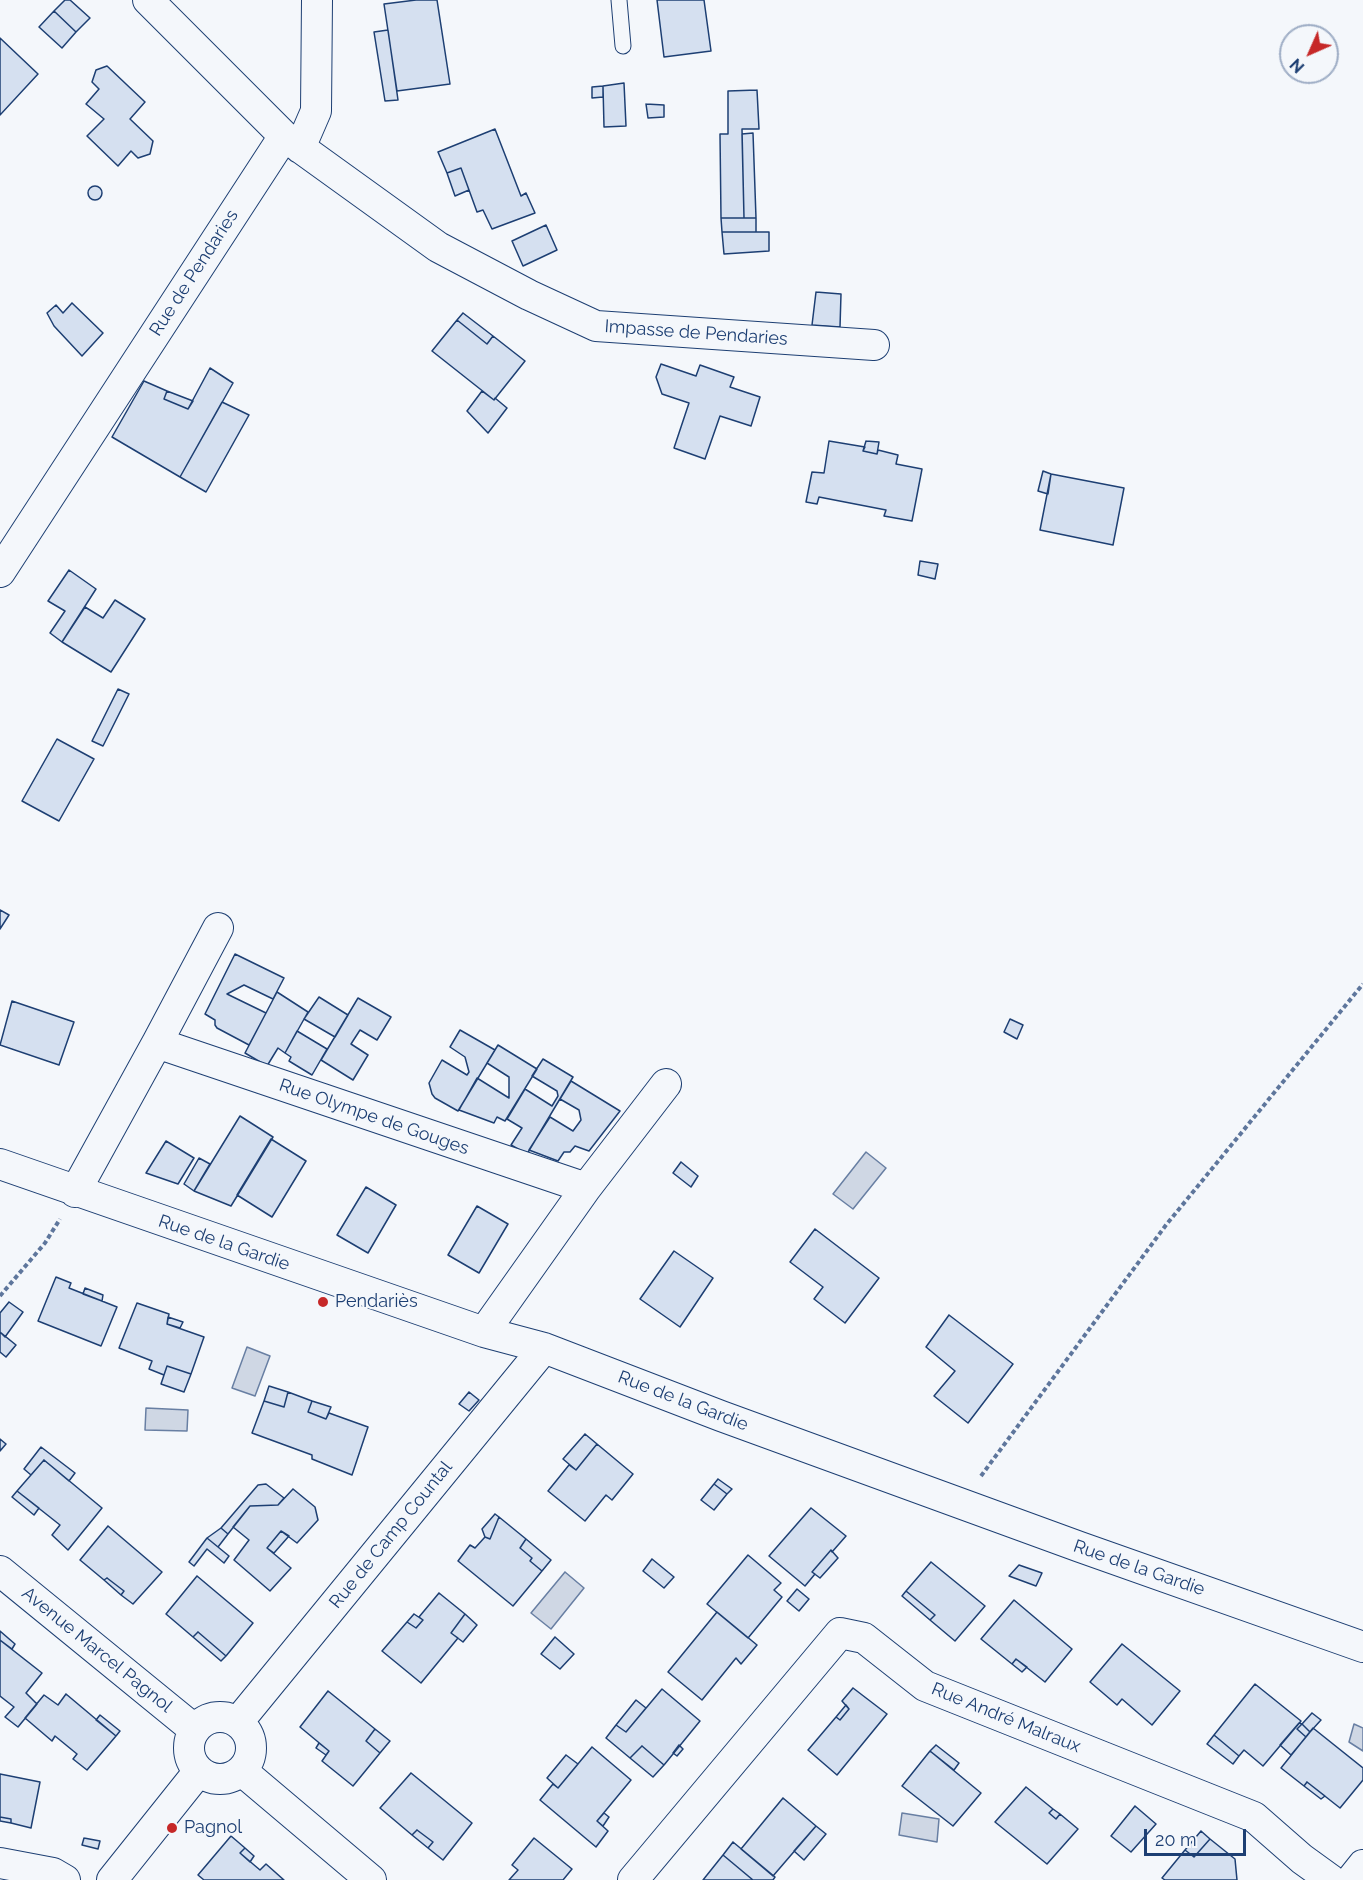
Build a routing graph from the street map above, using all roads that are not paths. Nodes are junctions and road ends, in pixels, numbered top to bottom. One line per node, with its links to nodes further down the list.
1 (148, 0): 5 (street)
2 (317, 0): 5 (street, Rue de Pendaries)
3 (619, 0): 4 (lane)
4 (623, 46)
5 (292, 142): 6 (street, Impasse de Pendaries); 7 (street, Rue de Pendaries)
6 (874, 345)
7 (0, 572)
8 (218, 928): 9 (street)
9 (157, 1043): 12 (street, Rue Olympe de Gouges); 13 (street)
10 (666, 1084): 12 (street)
11 (0, 1164): 13 (street, Rue de la Gardie)
12 (586, 1188): 14 (street)
13 (75, 1192): 14 (street, Rue de la Gardie)
14 (484, 1332): 15 (street, Rue de la Gardie)
15 (544, 1348): 17 (street, Rue de la Gardie); 18 (street, Rue de Camp Countal)
16 (0, 1571): 19 (street, Avenue Marcel Pagnol)
17 (1363, 1647)
18 (238, 1722): 19 (street); 21 (street)
19 (195, 1730): 20 (street)
20 (199, 1771): 21 (street); 25 (street)
21 (242, 1771): 26 (street)
22 (0, 1863): 24 (street)
23 (1363, 1865): 29 (street)
24 (65, 1880)
25 (112, 1880)
26 (371, 1880)
27 (633, 1880): 28 (street, Rue André Malraux)
28 (1330, 1880)
29 (1351, 1880)

